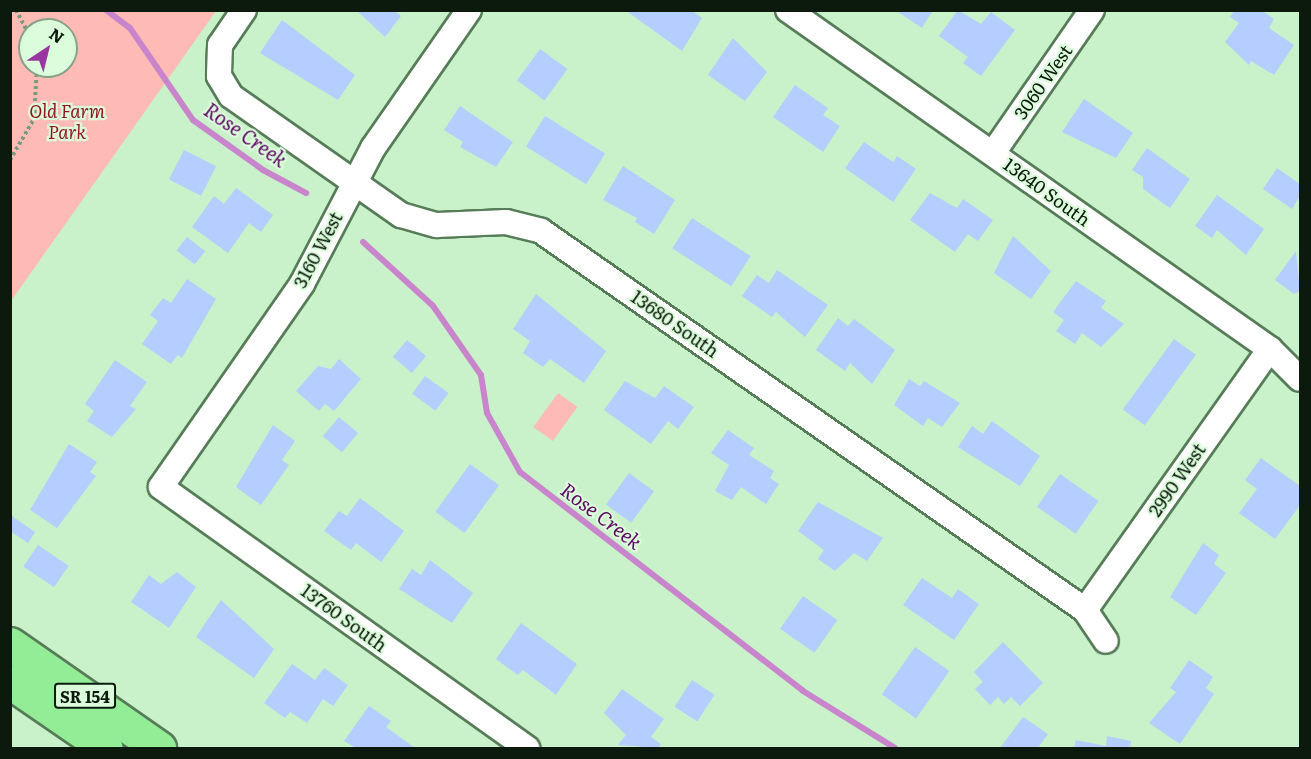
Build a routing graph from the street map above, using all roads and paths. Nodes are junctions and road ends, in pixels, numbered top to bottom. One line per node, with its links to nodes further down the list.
1 (244, 10): 8 (street, 13680 South)
2 (469, 10): 8 (street, 3160 West)
3 (788, 10): 6 (street, 13640 South)
4 (1092, 10): 6 (street, 3060 West)
5 (36, 78): 7 (path)
6 (993, 153): 9 (street, 13640 South)
7 (10, 160)
8 (354, 184): 11 (street, 3160 West); 12 (street, 13680 South)
9 (1270, 349): 10 (street, 13640 South); 12 (street, 2990 West)
10 (1300, 379)
11 (161, 487): 18 (street, 13760 South)
12 (1084, 610): 13 (street, 13680 South)
13 (1106, 641)
14 (10, 644): 17 (highway, SR 154)
15 (10, 682): 16 (highway, SR 154)
16 (106, 748)
17 (159, 748)
18 (527, 748)

